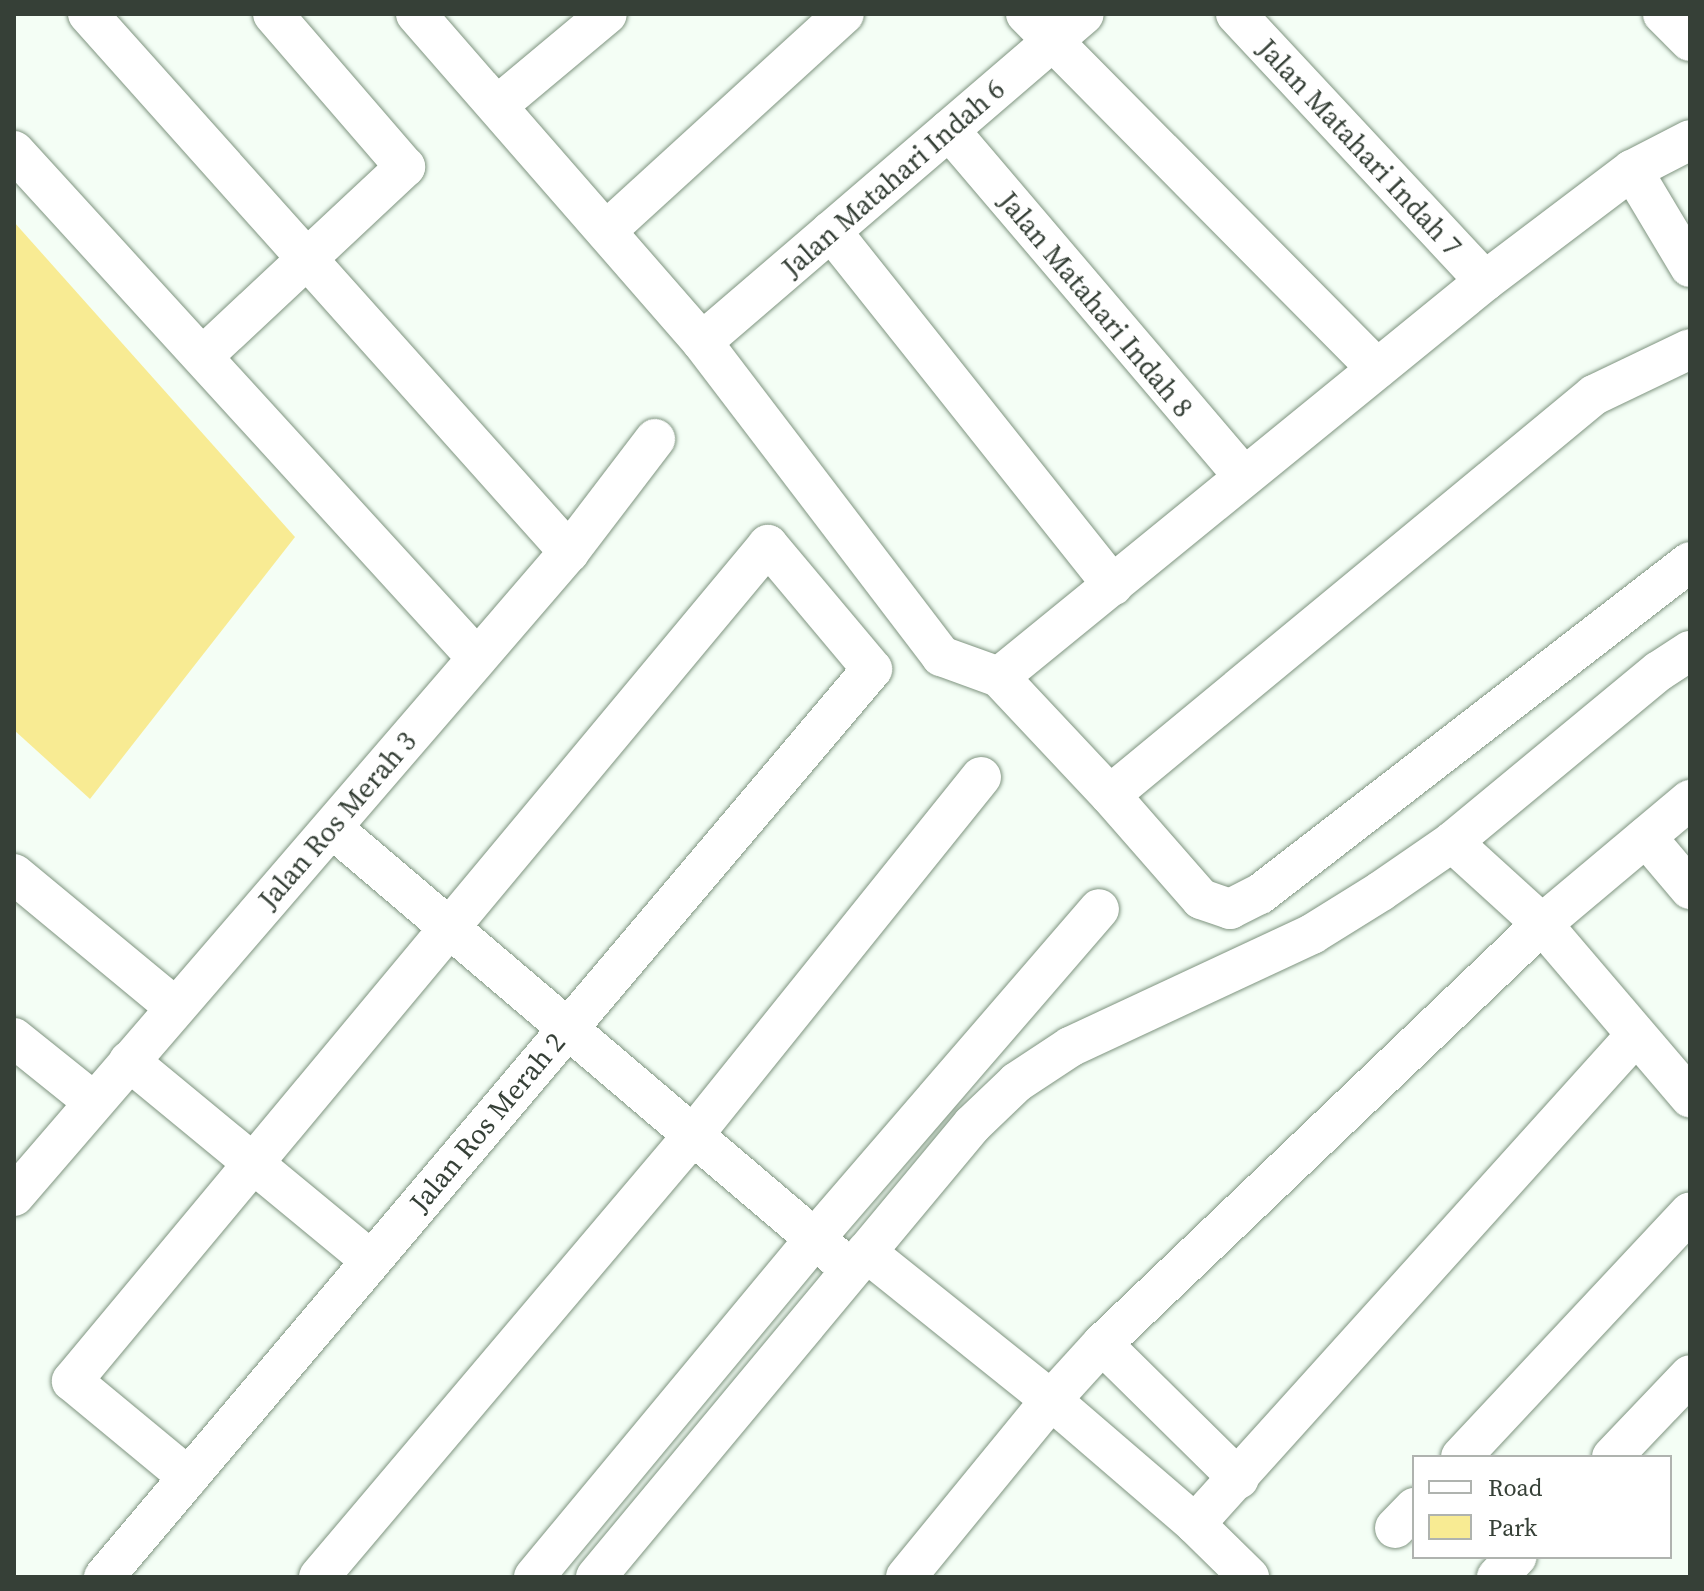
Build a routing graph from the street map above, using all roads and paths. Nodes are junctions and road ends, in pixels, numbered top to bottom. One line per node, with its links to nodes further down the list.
1 (88, 14): 18 (street)
2 (273, 14): 18 (street)
3 (416, 14): 11 (street)
4 (607, 14): 11 (street)
5 (844, 14): 16 (street)
6 (1084, 14): 9 (street, Jalan Matahari Indah 6)
7 (1236, 14): 20 (street, Jalan Matahari Indah 7)
8 (1663, 14): 10 (street)
9 (1038, 28): 12 (street, Jalan Matahari Indah 6); 24 (street)
10 (1690, 41)
11 (497, 106): 16 (street)
12 (949, 130): 17 (street, Jalan Matahari Indah 6); 26 (street, Jalan Matahari Indah 8)
13 (1690, 140): 15 (street)
14 (14, 151): 23 (street)
15 (1632, 170): 19 (street); 20 (street)
16 (606, 231): 21 (street)
17 (831, 231): 21 (street, Jalan Matahari Indah 6); 29 (street)
18 (308, 260): 23 (street); 27 (street)
19 (1690, 267)
20 (1485, 281): 24 (street)
21 (702, 342): 32 (street)
22 (1690, 349): 34 (street)
23 (203, 356): 31 (street)
24 (1377, 369): 26 (street)
25 (655, 439): 27 (street, Jalan Ros Merah 3)
26 (1244, 477): 29 (street)
27 (569, 552): 31 (street, Jalan Ros Merah 3)
28 (1690, 562): 34 (street)
29 (1113, 585): 32 (street)
30 (1690, 651): 38 (street)
31 (476, 657): 36 (street, Jalan Ros Merah 3)
32 (999, 677): 34 (street)
33 (981, 777): 51 (street)
34 (1110, 795)
35 (1690, 800): 37 (street)
36 (332, 828): 43 (street); 44 (street, Jalan Ros Merah 3)
37 (1646, 837): 40 (street); 42 (street)
38 (1452, 842): 42 (street); 57 (street)
39 (14, 874): 44 (street)
40 (1690, 889)
41 (1099, 909): 55 (street)
42 (1542, 924): 46 (street); 58 (street)
43 (449, 927): 45 (street); 45 (street, Jalan Ros Merah 2); 52 (street)
44 (175, 1007): 48 (street, Jalan Ros Merah 3)
45 (567, 1027): 51 (street); 56 (street, Jalan Ros Merah 2)
46 (1636, 1035): 49 (street); 64 (street)
47 (14, 1038): 50 (street)
48 (129, 1061): 50 (street, Jalan Ros Merah 3); 52 (street)
49 (1690, 1097)
50 (94, 1102): 53 (street, Jalan Ros Merah 3)
51 (694, 1134): 55 (street); 69 (street)
52 (253, 1163): 56 (street); 63 (street)
53 (14, 1196)
54 (1690, 1212): 61 (street)
55 (816, 1237): 57 (street); 70 (street)
56 (370, 1260): 63 (street, Jalan Ros Merah 2)
57 (858, 1261): 60 (street); 71 (street)
58 (1102, 1344): 60 (street); 64 (street)
59 (1690, 1375): 62 (street)
60 (1051, 1400): 65 (street); 67 (street)
61 (1463, 1455)
62 (1614, 1455)
63 (188, 1477): 68 (street, Jalan Ros Merah 2)
64 (1239, 1479): 65 (street)
65 (1195, 1524): 72 (street)
66 (1514, 1559): 73 (street)
67 (910, 1576)
68 (104, 1577)
69 (319, 1577)
70 (534, 1577)
71 (596, 1577)
72 (1249, 1577)
73 (1497, 1577)

